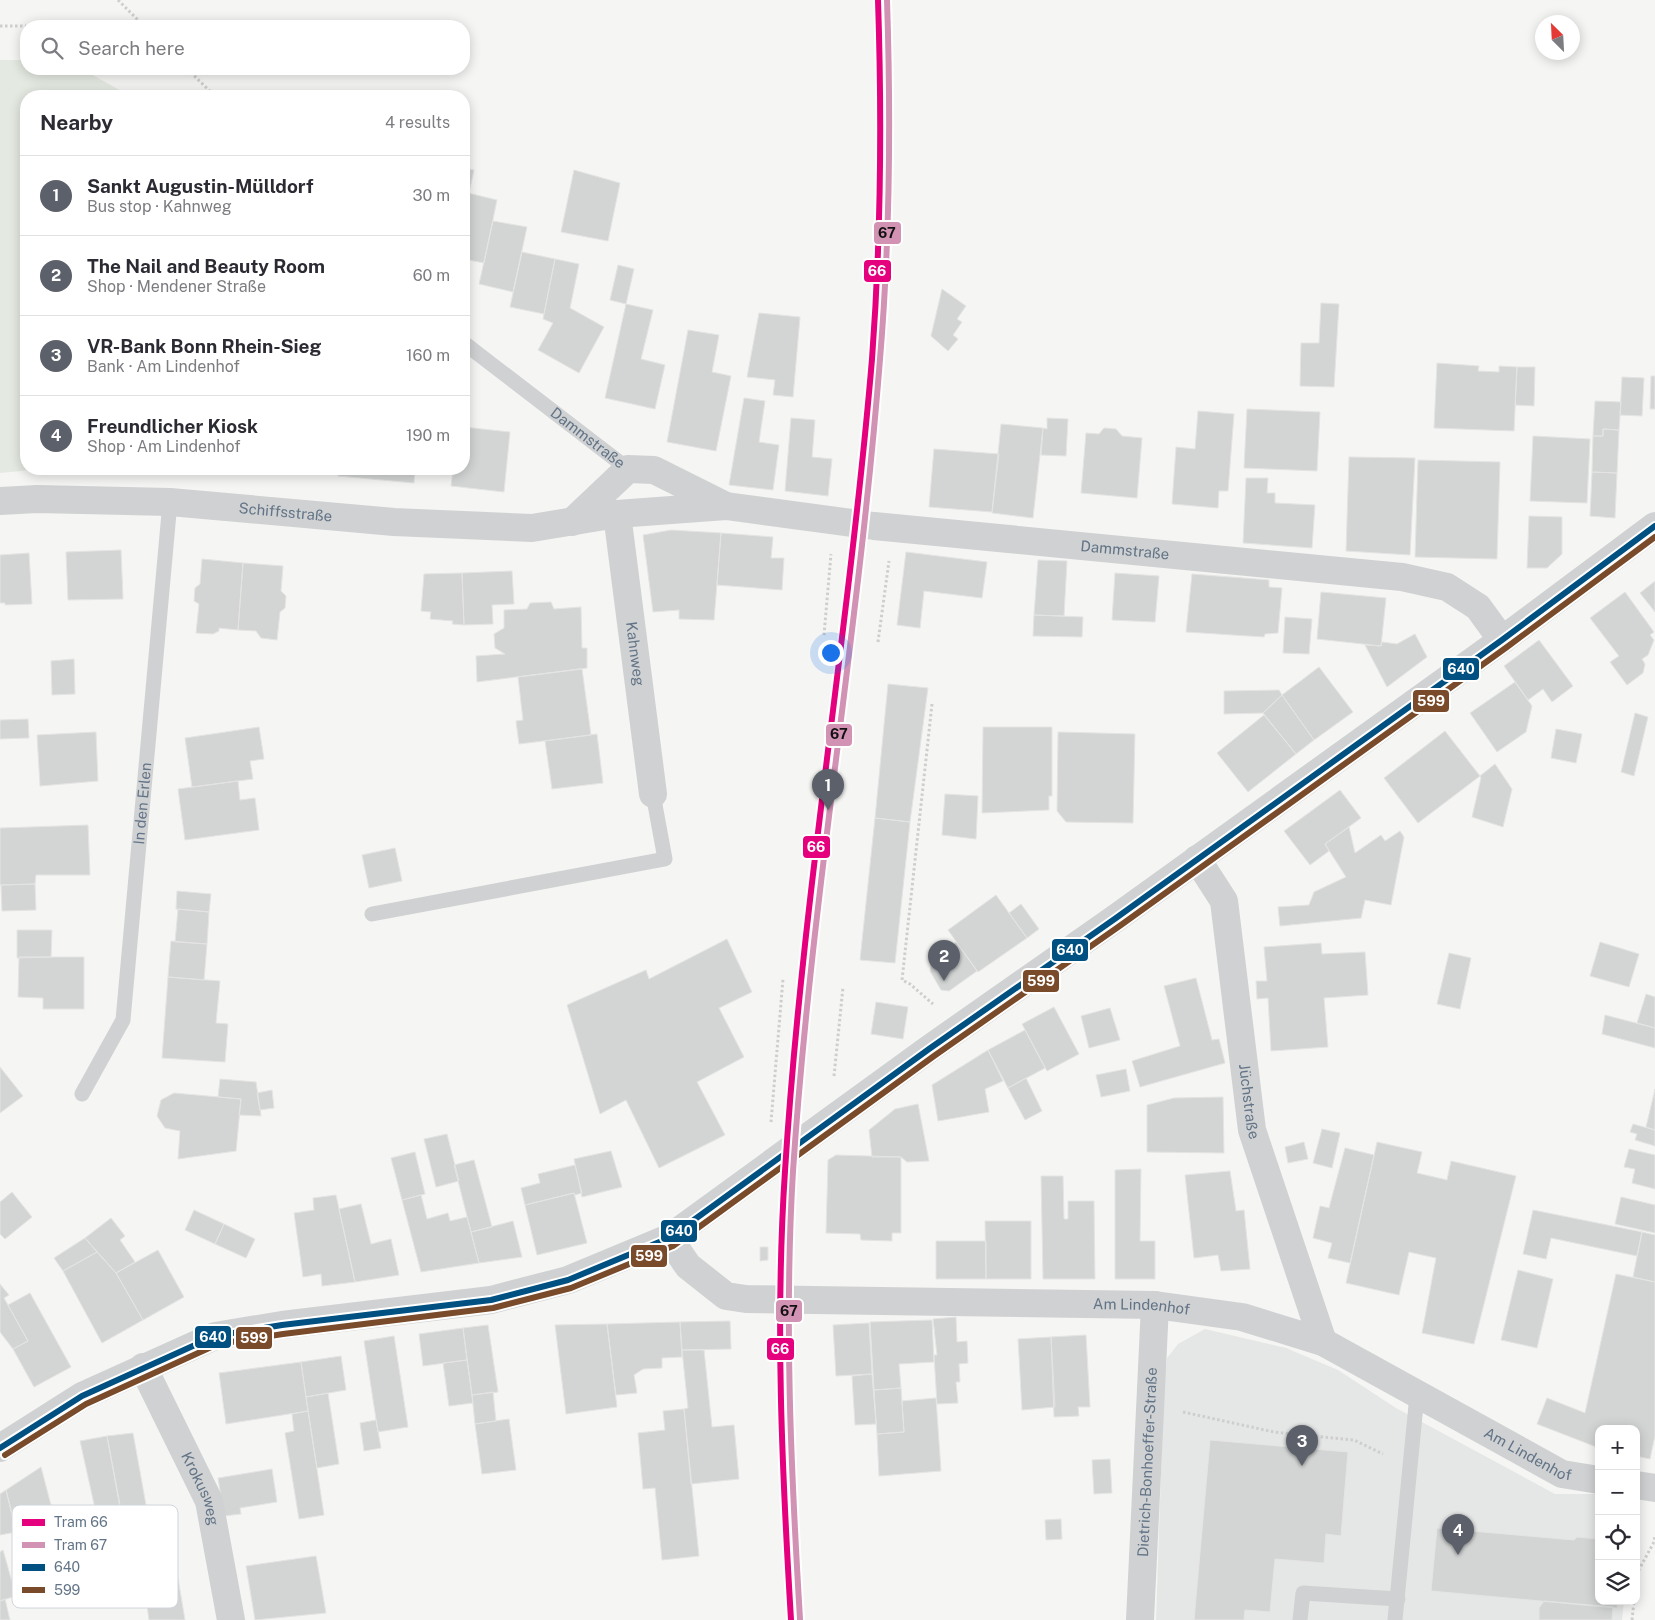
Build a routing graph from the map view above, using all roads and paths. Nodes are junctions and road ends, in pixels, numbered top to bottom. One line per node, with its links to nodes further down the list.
1 (118, 0): 2 (path)
2 (138, 20)
3 (0, 26): 4 (path)
4 (20, 26)
5 (193, 75): 6 (path)
6 (209, 90)
7 (470, 348): 8 (lane, Dammstraße)
8 (628, 469): 11 (street, Dammstraße); 13 (street)
9 (0, 501): 10 (street, Schiffsstraße)
10 (170, 502): 13 (street, Schiffsstraße); 28 (lane, In den Erlen)
11 (726, 506): 12 (street, Dammstraße); 18 (street, Dammstraße)
12 (617, 514): 13 (street, Schiffsstraße); 21 (street, Kahnweg)
13 (572, 522)
14 (1655, 526): 18 (street)
15 (832, 546): 17 (path)
16 (890, 558): 19 (path)
17 (824, 635)
18 (1502, 640): 22 (street)
19 (878, 642)
20 (932, 704): 26 (path)
21 (652, 794): 23 (lane)
22 (1198, 859): 30 (street); 32 (street, Jüchstraße)
23 (372, 914)
24 (783, 978): 29 (path)
25 (843, 987): 27 (path)
26 (936, 1007)
27 (834, 1081)
28 (82, 1094)
29 (771, 1118)
30 (669, 1238): 31 (street, Am Lindenhof); 33 (street)
31 (1154, 1305): 32 (street, Am Lindenhof); 34 (street, Dietrich-Bonhoeffer-Straße)
32 (1323, 1342): 35 (street, Am Lindenhof)
33 (143, 1367): 36 (street); 45 (street, Krokusweg)
34 (1149, 1389): 37 (path); 46 (street, Dietrich-Bonhoeffer-Straße)
35 (1417, 1396): 37 (lane); 38 (street, Am Lindenhof)
36 (0, 1448)
37 (1411, 1467): 43 (lane)
38 (1595, 1479)
39 (1640, 1486): 40 (street)
40 (1655, 1488)
41 (1655, 1535): 42 (path)
42 (1640, 1568)
43 (1398, 1599): 47 (lane); 48 (lane)
44 (1634, 1605): 49 (path)
45 (231, 1620)
46 (1140, 1620)
47 (1300, 1620)
48 (1396, 1620)
49 (1632, 1620)

